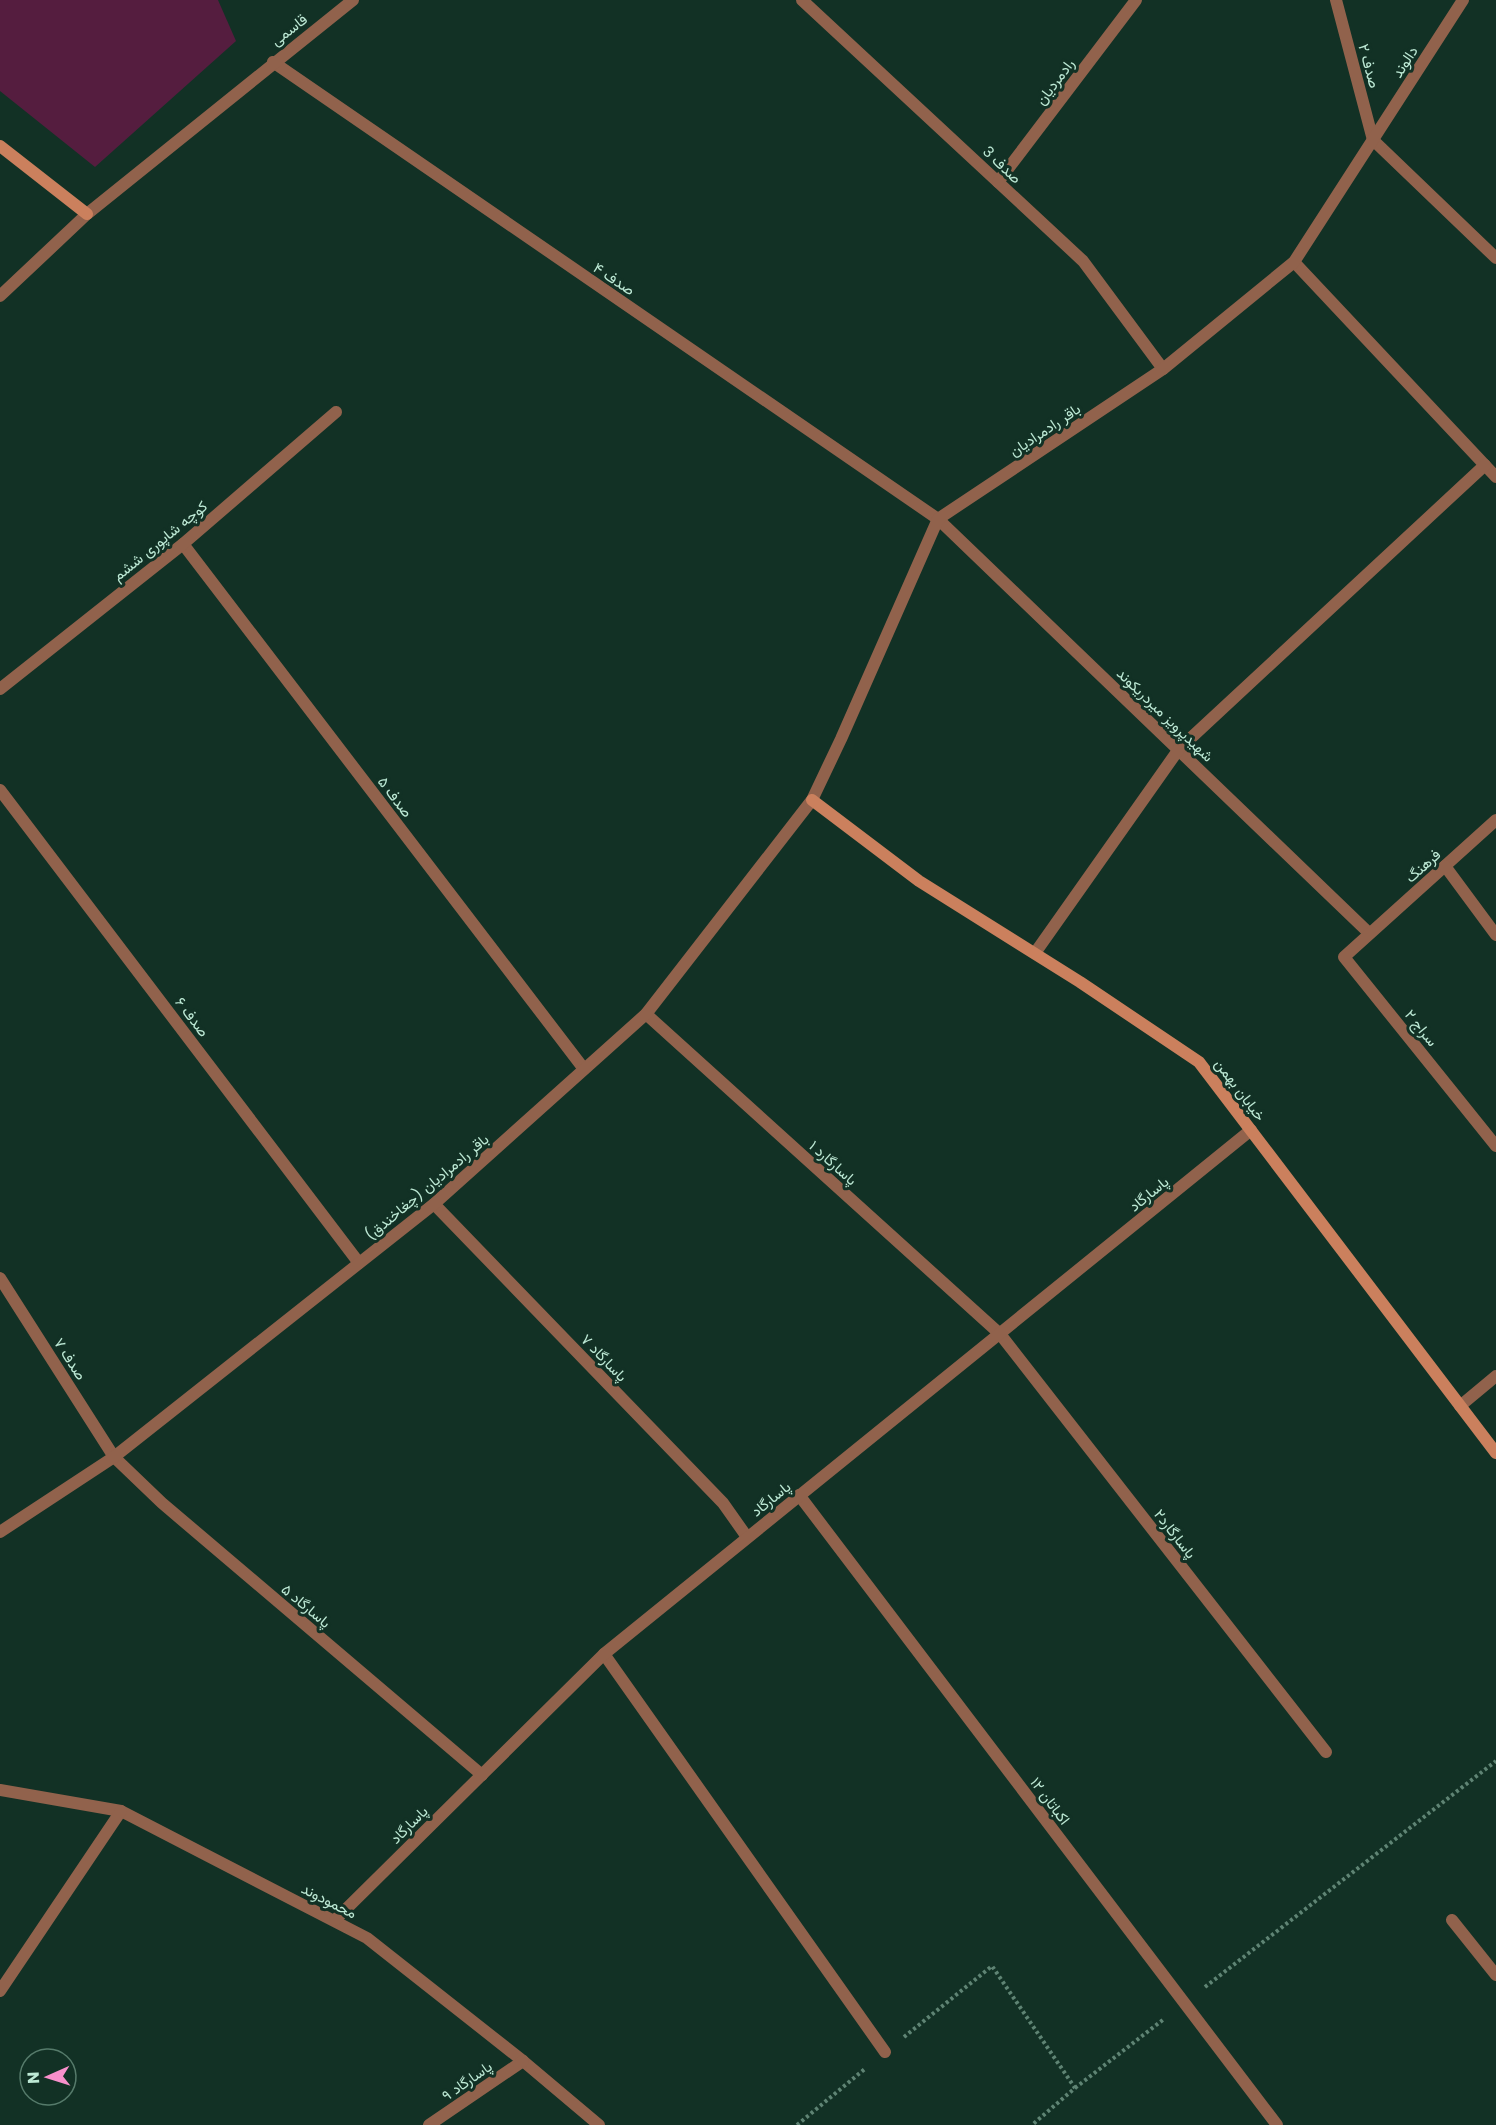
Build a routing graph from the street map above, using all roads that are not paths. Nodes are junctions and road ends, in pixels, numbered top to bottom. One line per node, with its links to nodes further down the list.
1 (353, 0): 6 (street, قاسمی)
2 (802, 0): 9 (street, صدف 3)
3 (1136, 0): 9 (street, رادمردیان)
4 (1336, 0): 7 (street, صدف ۲)
5 (1463, 0): 7 (street, دالوند)
6 (273, 62): 10 (street, قاسمی); 18 (street, صدف ۴)
7 (1373, 140): 11 (street); 12 (street, باقر رادمرادیان)
8 (0, 146): 10 (street)
9 (998, 182): 14 (street, صدف 3)
10 (87, 214): 13 (street, قاسمی)
11 (1496, 258)
12 (1294, 262): 14 (street, باقر رادمرادیان); 16 (street)
13 (0, 297)
14 (1163, 369): 18 (street, باقر رادمرادیان)
15 (336, 412): 19 (street, کوچه شاپوری ششم)
16 (1485, 465): 17 (street); 21 (street)
17 (1496, 477)
18 (938, 519): 21 (street, شهیدپرویز میردریکوند); 23 (street)
19 (183, 544): 20 (street, کوچه شاپوری ششم); 30 (street, صدف ۵)
20 (0, 689)
21 (1179, 749): 26 (street, شهیدپرویز میردریکوند); 28 (street)
22 (0, 790): 34 (street, صدف ۶)
23 (812, 800): 28 (street, خیابان بهمن); 29 (street, باقر رادمرادیان (چغاخندق))
24 (1496, 820): 25 (street, فرهنگ)
25 (1445, 866): 26 (street, فرهنگ); 27 (street)
26 (1369, 933): 32 (street, سراج ۲)
27 (1496, 935)
28 (1035, 953): 31 (street, خیابان بهمن)
29 (646, 1014): 30 (street, باقر رادمرادیان (چغاخندق)); 36 (street, پاسارگارد ۱)
30 (584, 1070): 33 (street, باقر رادمرادیان (چغاخندق))
31 (1251, 1130): 36 (street, پاسارگاد); 38 (street, خیابان بهمن)
32 (1496, 1146)
33 (434, 1204): 34 (street, باقر رادمرادیان (چغاخندق)); 43 (street, پاسارگاد ۷)
34 (359, 1263): 40 (street, باقر رادمرادیان (چغاخندق))
35 (0, 1278): 40 (street, صدف ۷)
36 (1000, 1334): 41 (street, پاسارگاد); 45 (street, پاسارگارد۲)
37 (1496, 1376): 38 (street)
38 (1460, 1406): 39 (street, خیابان بهمن)
39 (1496, 1453)
40 (114, 1457): 42 (street, باقر رادمرادیان (چغاخندق)); 46 (street, پاسارگاد ۵)
41 (799, 1495): 43 (street, پاسارگاد); 57 (street, اکباتان ۱۲)
42 (0, 1532)
43 (747, 1537): 44 (street, پاسارگاد)
44 (604, 1654): 46 (street, پاسارگاد); 53 (street)
45 (1326, 1752)
46 (482, 1774): 49 (street, پاسارگاد)
47 (0, 1790): 48 (street, محمودوند)
48 (121, 1811): 49 (street, محمودوند); 52 (street)
49 (335, 1920): 54 (street, محمودوند)
50 (1452, 1920): 51 (street)
51 (1496, 1975)
52 (0, 1991)
53 (885, 2052)
54 (522, 2061): 55 (street, پاسارگاد ۹); 56 (street, محمودوند)
55 (429, 2125)
56 (599, 2125)
57 (1277, 2125)

